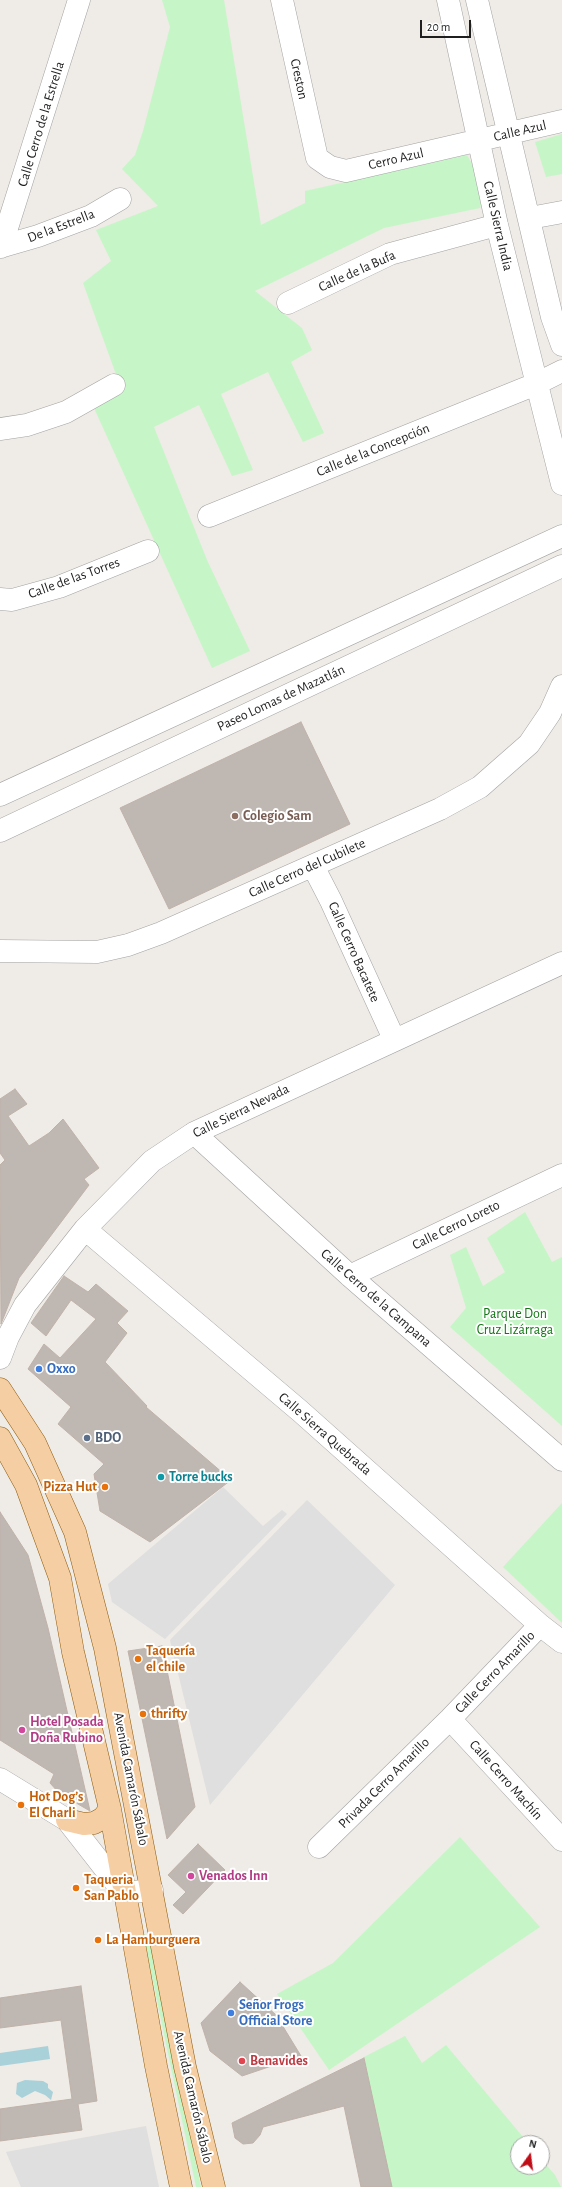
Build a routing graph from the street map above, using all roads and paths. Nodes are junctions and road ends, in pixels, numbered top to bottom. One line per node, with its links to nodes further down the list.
1 (79, 0): 13 (street, Calle Cerro de la Estrella)
2 (282, 0): 8 (street, Creston)
3 (448, 0): 7 (street, Calle Sierra India)
4 (478, 0): 6 (street)
5 (562, 121): 6 (street, Calle Azul)
6 (509, 132): 7 (street, Calle Azul); 11 (street)
7 (479, 140): 8 (street, Cerro Azul); 12 (street, Calle Sierra India)
8 (317, 158)
9 (120, 199): 13 (street, De la Estrella)
10 (562, 212): 11 (street)
11 (530, 218): 15 (street)
12 (497, 225): 14 (street, Calle de la Bufa); 17 (street, Calle Sierra India)
13 (1, 247)
14 (288, 303)
15 (562, 345)
16 (562, 371): 17 (street, Calle de la Concepción)
17 (536, 384): 20 (street, Calle Sierra India); 22 (street, Calle de la Concepción)
18 (114, 385): 19 (street)
19 (0, 429)
20 (558, 452): 21 (street, Calle Sierra India)
21 (562, 484)
22 (209, 516)
23 (562, 536): 28 (street, Paseo Lomas de Mazatlán)
24 (148, 551): 26 (street, Calle de las Torres)
25 (562, 566): 29 (street, Paseo Lomas de Mazatlán)
26 (0, 599)
27 (562, 686): 30 (street, Calle Cerro del Cubilete)
28 (0, 795)
29 (0, 831)
30 (313, 866): 31 (street, Calle Cerro del Cubilete); 33 (street, Calle Cerro Bacatete)
31 (0, 951)
32 (562, 963): 33 (street, Calle Sierra Nevada)
33 (394, 1039): 34 (street, Calle Sierra Nevada)
34 (194, 1133): 36 (street, Calle Sierra Nevada); 37 (street, Calle Cerro de la Campana)
35 (562, 1175): 37 (street, Calle Cerro Loreto)
36 (85, 1229): 38 (street, Calle Sierra Nevada); 42 (street, Calle Sierra Quebrada)
37 (350, 1276): 41 (street, Calle Cerro de la Campana)
38 (0, 1358)
39 (0, 1389): 50 (main road, Avenida Camarón Sábalo)
40 (0, 1438): 46 (main road, Avenida Camarón Sábalo)
41 (562, 1460)
42 (540, 1625): 43 (street, Calle Sierra Quebrada); 44 (street, Calle Cerro Amarillo)
43 (562, 1642)
44 (450, 1718): 48 (street, Calle Cerro Machín); 49 (street, Privada Cerro Amarillo)
45 (0, 1779): 47 (street)
46 (110, 1809): 47 (main road); 51 (main road, Avenida Camarón Sábalo)
47 (67, 1820): 51 (street)
48 (562, 1840)
49 (319, 1847)
50 (152, 1890): 51 (street); 53 (main road, Avenida Camarón Sábalo)
51 (124, 1892): 52 (main road, Avenida Camarón Sábalo)
52 (182, 2187)
53 (214, 2187)

